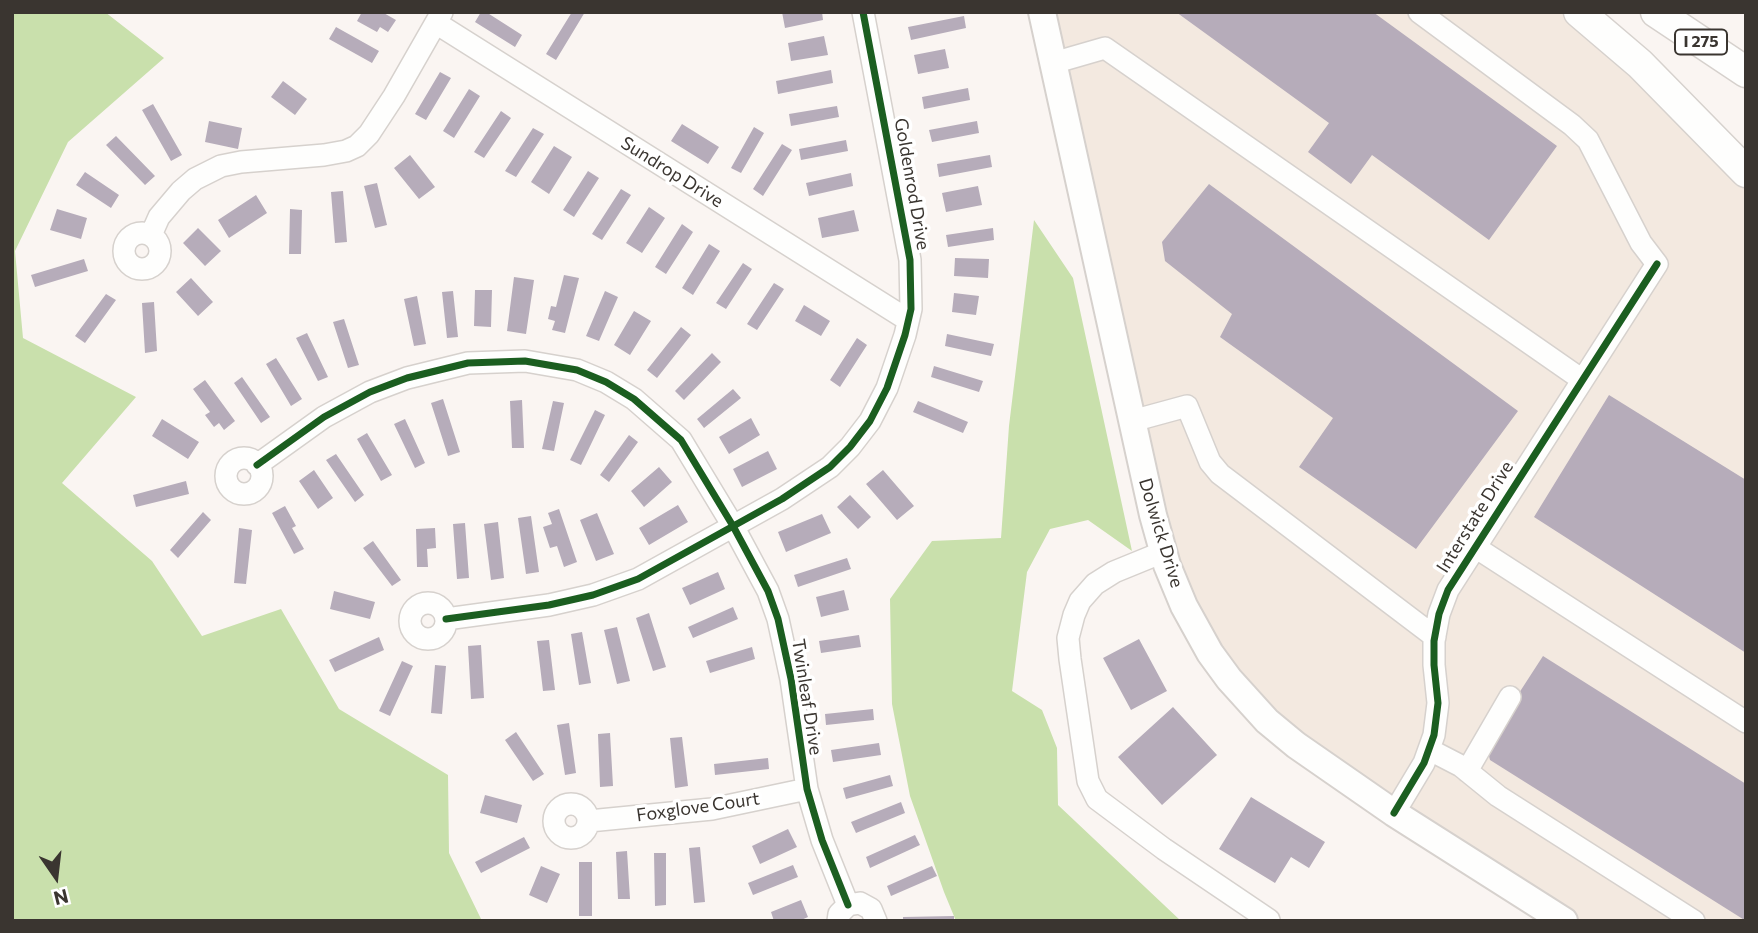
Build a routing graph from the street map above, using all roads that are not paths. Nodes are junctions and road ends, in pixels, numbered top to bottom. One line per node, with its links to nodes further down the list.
1 (863, 12): 11 (street, Goldenrod Drive)
2 (1042, 12): 7 (main road, Dolwick Drive)
3 (1419, 12): 12 (street, Interstate Drive)
4 (1579, 12): 9 (highway)
5 (1656, 12): 8 (highway, I 275)
6 (439, 18): 10 (street); 11 (street, Sundrop Drive)
7 (1053, 63): 12 (street); 13 (main road, Dolwick Drive)
8 (1746, 72)
9 (1746, 172)
10 (150, 235)
11 (908, 320): 15 (street, Goldenrod Drive)
12 (1581, 379): 16 (street, Interstate Drive)
13 (1132, 421): 17 (main road, Dolwick Drive); 19 (street)
14 (257, 465): 15 (street, Twinleaf Drive)
15 (733, 526): 18 (street, Goldenrod Drive); 24 (street, Twinleaf Drive)
16 (1475, 547): 19 (street, Interstate Drive); 21 (street)
17 (1163, 552): 25 (main road, Dolwick Drive); 28 (street)
18 (446, 619)
19 (1435, 637): 22 (street, Interstate Drive)
20 (1510, 697): 23 (street)
21 (1746, 722)
22 (1430, 750): 23 (street); 25 (street, Interstate Drive)
23 (1466, 771): 31 (street)
24 (807, 789): 26 (street, Foxglove Court); 27 (street, Twinleaf Drive)
25 (1394, 813): 30 (main road, Dolwick Drive)
26 (589, 821)
27 (843, 913): 29 (street, Twinleaf Drive)
28 (1269, 920)
29 (876, 921)
30 (1564, 921)
31 (1694, 921)

